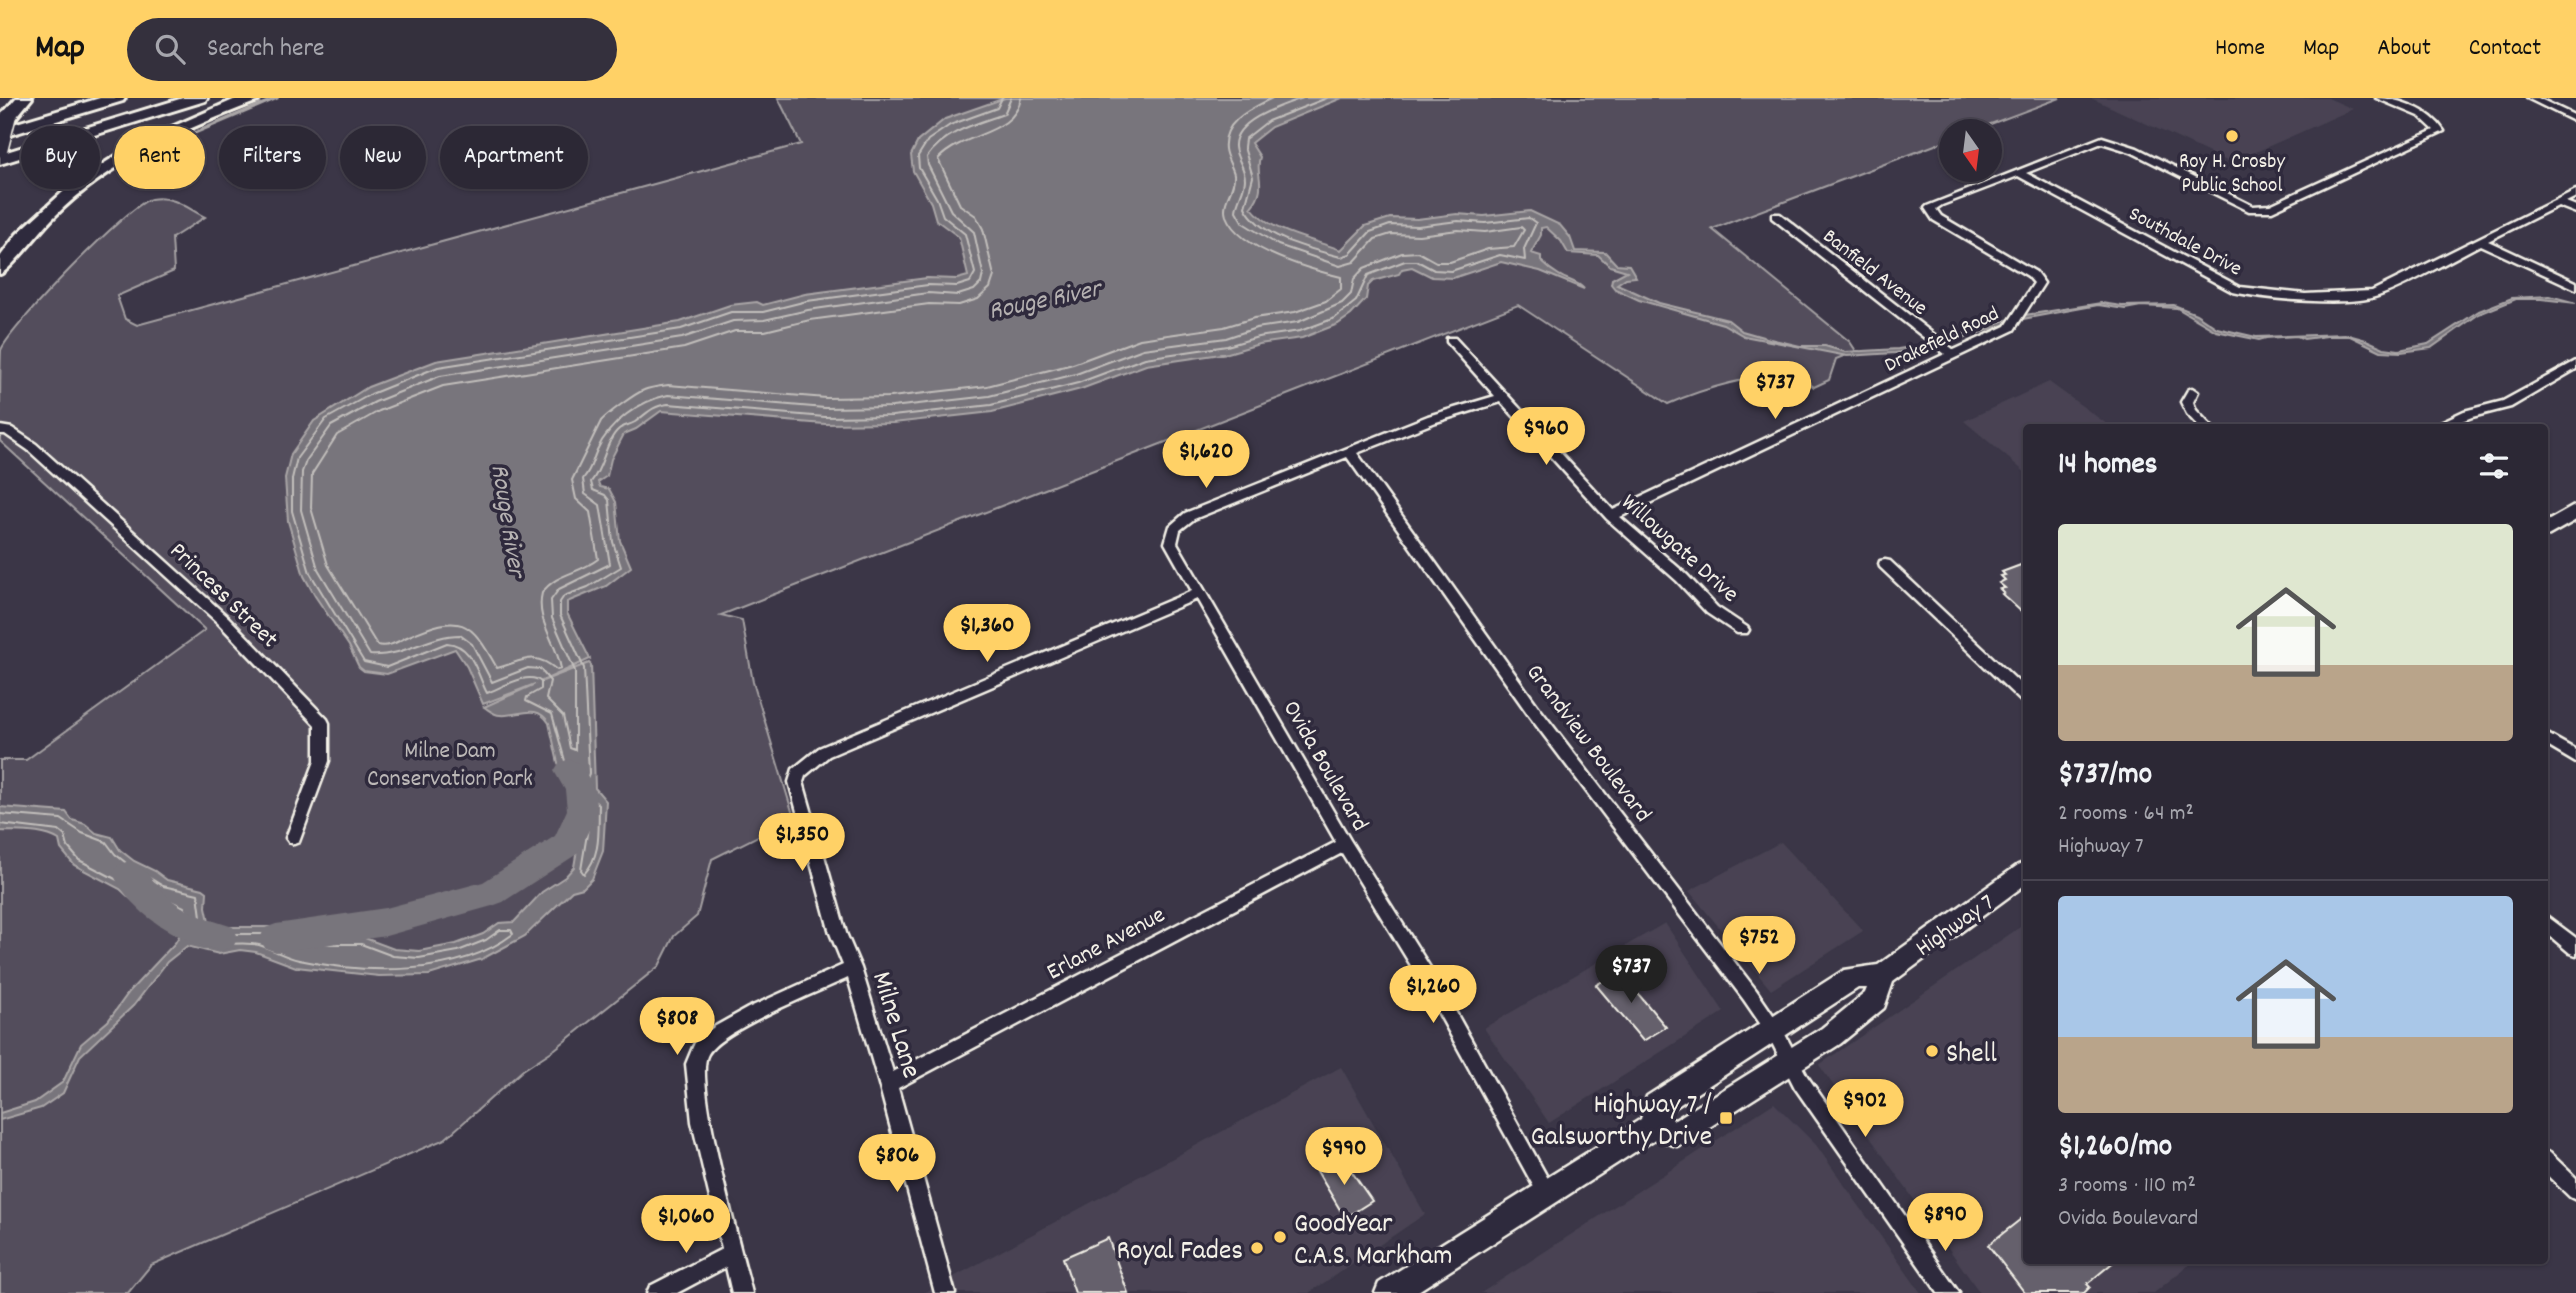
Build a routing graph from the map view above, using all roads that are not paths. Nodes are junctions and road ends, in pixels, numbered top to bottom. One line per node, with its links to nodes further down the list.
1 (15, 98): 10 (main road)
2 (24, 98): 10 (highway)
3 (108, 98): 9 (highway)
4 (117, 98): 9 (highway)
5 (199, 98): 14 (highway)
6 (252, 98): 21 (highway)
7 (2380, 98): 15 (street, Drakefield Road)
8 (2532, 98): 11 (street)
9 (71, 112): 12 (highway)
10 (8, 117): 13 (main road, bridge)
11 (2576, 119)
12 (0, 133)
13 (0, 149)
14 (0, 160)
15 (2018, 172): 20 (street, Southdale Drive); 24 (street, Drakefield Road)
16 (2576, 193): 17 (street, Southdale Drive)
17 (2558, 202): 18 (street); 20 (street, Southdale Drive)
18 (2576, 210)
19 (1776, 216): 24 (street, Banfield Avenue)
20 (2482, 242): 22 (street)
21 (0, 269)
22 (2576, 286)
23 (1451, 340): 27 (street, Willowgate Drive)
24 (1953, 355): 33 (street, Drakefield Road)
25 (2576, 364): 29 (street)
26 (2192, 392): 28 (street)
27 (1504, 397): 31 (street, Ovida Boulevard); 33 (street, Willowgate Drive)
28 (2203, 424)
29 (2443, 424)
30 (0, 430): 41 (street, Princess Street)
31 (1349, 451): 36 (street, Ovida Boulevard); 48 (street, Grandview Boulevard)
32 (2576, 511): 34 (main road)
33 (1611, 516): 37 (street, Willowgate Drive)
34 (2548, 529)
35 (1885, 564): 38 (street)
36 (1199, 593): 42 (street, Ovida Boulevard); 46 (street, Milne Lane)
37 (1742, 630)
38 (2023, 694)
39 (2548, 743): 40 (street)
40 (2576, 757)
41 (294, 838)
42 (1345, 844): 50 (street, Erlane Avenue); 54 (street, Ovida Boulevard)
43 (2023, 874): 47 (main road, Highway 7)
44 (2548, 924): 45 (street)
45 (2576, 948)
46 (853, 968): 50 (street, Milne Lane); 55 (street)
47 (1882, 975): 48 (main road, Highway 7); 49 (main road, Highway 7)
48 (1774, 1030): 49 (street, Grandview Boulevard); 51 (main road, Highway 7)
49 (1791, 1063): 51 (main road, Highway 7); 60 (street, Grandview Boulevard)
50 (888, 1084): 58 (street, Milne Lane)
51 (1653, 1126): 54 (main road)
52 (2548, 1163): 53 (street)
53 (2576, 1191)
54 (1546, 1192): 59 (main road)
55 (733, 1253): 56 (street); 57 (street)
56 (657, 1293)
57 (741, 1293)
58 (945, 1293)
59 (1389, 1293)
60 (1949, 1293)

